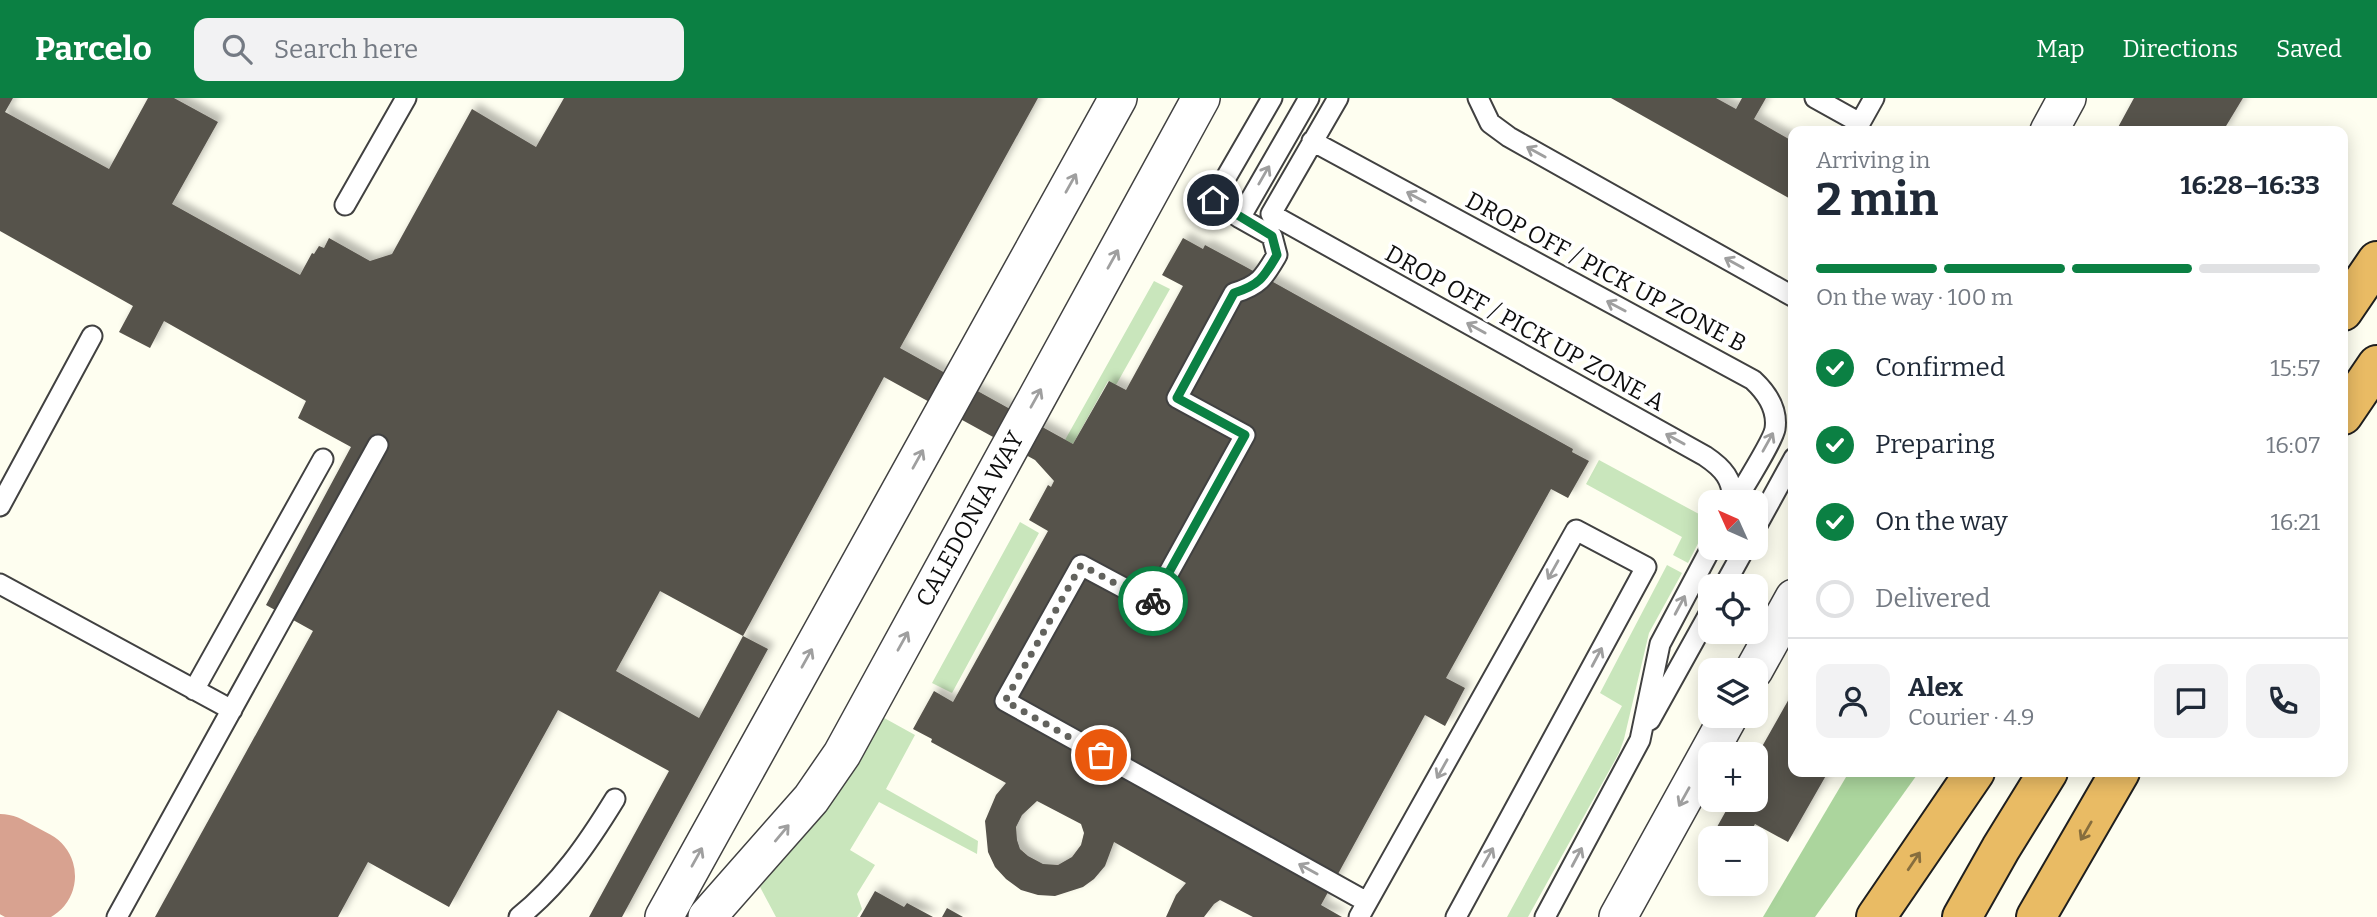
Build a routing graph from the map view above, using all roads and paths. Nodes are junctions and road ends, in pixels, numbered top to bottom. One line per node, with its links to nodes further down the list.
1 (406, 98): 11 (lane)
2 (1118, 98): 44 (street, one-way to 2)
3 (1201, 98): 45 (street, CALEDONIA WAY, one-way to 3)
4 (1272, 98): 12 (lane)
5 (1309, 98): 12 (lane, one-way to 5)
6 (1338, 98): 10 (lane)
7 (1478, 98): 16 (lane, one-way to 7)
8 (1815, 98): 9 (lane)
9 (1874, 98)
10 (1312, 141): 24 (lane, DROP OFF / PICK UP ZONE A, one-way to 10); 25 (lane, DROP OFF / PICK UP ZONE B, one-way to 10)
11 (345, 205)
12 (1240, 218): 41 (lane, one-way to 12)
13 (2377, 237): 15 (highway)
14 (2377, 261): 17 (highway)
15 (2348, 273)
16 (1788, 294)
17 (2348, 304)
18 (92, 336): 27 (lane)
19 (2377, 365): 20 (highway)
20 (2348, 408)
21 (378, 445): 34 (lane)
22 (323, 458): 33 (lane)
23 (1788, 469): 26 (lane)
24 (1733, 490)
25 (1740, 490)
26 (1768, 505)
27 (0, 506)
28 (1705, 560): 36 (lane, one-way to 28)
29 (0, 584): 33 (lane)
30 (1788, 609): 32 (street)
31 (1698, 634): 36 (lane)
32 (1761, 658)
33 (194, 690): 34 (lane)
34 (232, 710): 42 (lane)
35 (1722, 728): 48 (street, one-way to 48)
36 (1640, 740): 47 (lane, one-way to 36)
37 (1972, 777): 49 (highway, one-way to 37)
38 (2045, 777): 50 (highway)
39 (2117, 777): 51 (highway, one-way to 51)
40 (615, 799): 43 (lane)
41 (1363, 910): 46 (lane, one-way to 41)
42 (117, 917)
43 (519, 917)
44 (664, 917)
45 (707, 917)
46 (1456, 917)
47 (1545, 917)
48 (1618, 917)
49 (1876, 917)
50 (1962, 917)
51 (2036, 917)

